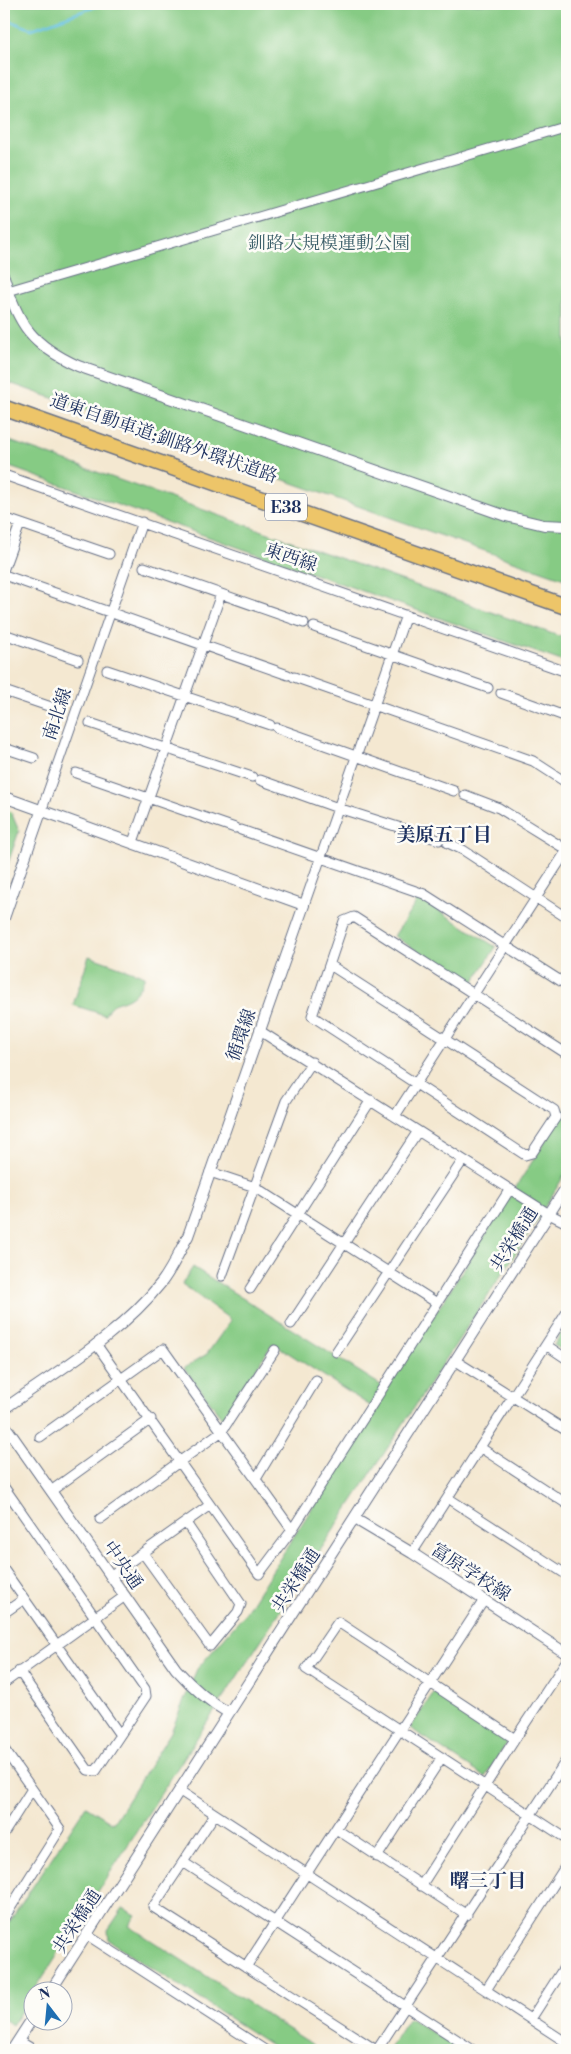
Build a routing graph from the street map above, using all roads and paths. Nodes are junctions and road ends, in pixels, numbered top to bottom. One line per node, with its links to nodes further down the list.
1 (567, 126): 3 (street)
2 (4, 277): 3 (street)
3 (8, 291): 10 (street)
4 (4, 401): 16 (highway, 道東自動車道;釧路外環状道路 / E38)
5 (4, 408): 16 (highway, 道東自動車道;釧路外環状道路 / E38)
6 (4, 474): 8 (street, 東西線)
7 (4, 518): 9 (street)
8 (142, 522): 17 (street, 南北線); 18 (street, 東西線)
9 (20, 524): 11 (street); 13 (street)
10 (567, 526)
11 (108, 554)
12 (144, 567): 15 (street)
13 (4, 568)
14 (4, 575): 17 (street)
15 (221, 594): 19 (street); 22 (street)
16 (565, 600)
17 (110, 613): 22 (street); 46 (street, 南北線)
18 (406, 615): 23 (street); 26 (street, 東西線)
19 (304, 623)
20 (314, 627): 23 (street)
21 (4, 634): 24 (street)
22 (202, 646): 30 (street); 31 (street)
23 (393, 654): 27 (street); 31 (street)
24 (78, 660)
25 (107, 670): 30 (street)
26 (567, 672)
27 (488, 688)
28 (4, 691): 32 (street)
29 (501, 693): 33 (street)
30 (184, 696): 36 (street); 37 (street)
31 (375, 705): 37 (street); 40 (street)
32 (60, 710)
33 (567, 716)
34 (90, 723): 36 (street)
35 (4, 748): 38 (street)
36 (167, 748): 44 (street); 45 (street)
37 (357, 757): 41 (street); 45 (street)
38 (34, 758)
39 (76, 773): 44 (street)
40 (567, 783)
41 (454, 791)
42 (465, 795): 50 (street)
43 (4, 797): 46 (street)
44 (150, 799): 48 (street); 51 (street)
45 (338, 808): 47 (street); 51 (street)
46 (42, 809): 48 (street); 54 (street, 南北線)
47 (439, 840)
48 (132, 842): 53 (street)
49 (448, 843): 52 (street)
50 (567, 850): 52 (street)
51 (321, 859): 53 (street); 56 (street)
52 (537, 899): 55 (street); 56 (street)
53 (304, 905): 60 (street, 循環線)
54 (4, 918)
55 (567, 918)
56 (506, 945): 58 (street); 59 (street)
57 (330, 965): 59 (street); 61 (street); 64 (street)
58 (567, 985)
59 (474, 994): 61 (street); 62 (street)
60 (260, 1031): 63 (street); 69 (street, 循環線)
61 (445, 1040): 64 (street); 64 (street)
62 (567, 1054)
63 (312, 1062): 65 (street); 71 (street)
64 (416, 1084): 66 (street)
65 (371, 1100): 66 (street); 73 (street)
66 (395, 1116): 67 (street)
67 (418, 1131): 68 (street); 76 (street)
68 (463, 1160): 72 (street); 77 (street)
69 (210, 1172): 71 (street); 83 (street, 循環線)
70 (567, 1186): 74 (street, 共栄橋通)
71 (255, 1187): 73 (street); 78 (street)
72 (510, 1189): 74 (street); 80 (street)
73 (298, 1214): 76 (street); 79 (street)
74 (549, 1214): 75 (street); 88 (street, 共栄橋通)
75 (567, 1223)
76 (344, 1243): 77 (street); 82 (street)
77 (389, 1274): 80 (street); 86 (street)
78 (222, 1276)
79 (250, 1290)
80 (436, 1303): 109 (street)
81 (567, 1312): 84 (street)
82 (291, 1324)
83 (96, 1344): 89 (street); 92 (street, 循環線)
84 (546, 1345): 87 (street); 91 (street)
85 (275, 1350): 95 (street)
86 (336, 1352)
87 (567, 1359)
88 (456, 1361): 91 (street); 107 (street, 共栄橋通)
89 (122, 1378): 93 (street); 95 (street); 97 (street)
90 (316, 1380): 100 (street)
91 (513, 1396): 96 (street); 98 (street)
92 (4, 1409)
93 (150, 1420): 99 (street); 102 (street)
94 (4, 1424): 102 (street, 中央通)
95 (222, 1431): 99 (street); 100 (street)
96 (567, 1431)
97 (40, 1437)
98 (482, 1448): 103 (street); 104 (street)
99 (180, 1462): 105 (street); 106 (street)
100 (256, 1479): 109 (street)
101 (4, 1488): 119 (street)
102 (51, 1491): 114 (street, 中央通)
103 (448, 1498): 111 (street); 113 (street)
104 (567, 1504)
105 (210, 1505): 108 (street); 109 (street)
106 (100, 1519)
107 (355, 1519): 111 (street, 富原学校線); 125 (street, 共栄橋通)
108 (186, 1523): 110 (street); 110 (street)
109 (292, 1530)
110 (143, 1553): 114 (street)
111 (412, 1553): 117 (street, 富原学校線)
112 (4, 1570): 116 (street)
113 (567, 1575)
114 (110, 1576): 115 (street, 中央通)
115 (125, 1596): 119 (street); 125 (street, 中央通)
116 (24, 1599): 118 (street); 120 (street)
117 (484, 1600): 121 (street, 富原学校線); 124 (street)
118 (4, 1613)
119 (96, 1617): 120 (street); 127 (street)
120 (57, 1645): 122 (street); 127 (street)
121 (567, 1654): 128 (street)
122 (19, 1671): 123 (street); 127 (street)
123 (4, 1683)
124 (432, 1683): 126 (street); 126 (street); 128 (street)
125 (228, 1713): 134 (street, 共栄橋通)
126 (400, 1730): 130 (street); 137 (street)
127 (120, 1735)
128 (515, 1739): 132 (street)
129 (4, 1749): 133 (street)
130 (442, 1757): 132 (street); 140 (street)
131 (567, 1759): 136 (street)
132 (486, 1786): 136 (street); 144 (street)
133 (32, 1789): 138 (street); 146 (street)
134 (180, 1791): 135 (street); 148 (street, 共栄橋通)
135 (215, 1814): 141 (street); 143 (street)
136 (531, 1816): 139 (street); 145 (street)
137 (336, 1829): 140 (street); 143 (street)
138 (4, 1833)
139 (567, 1839)
140 (377, 1857): 144 (street)
141 (183, 1862): 147 (street); 151 (street)
142 (567, 1864): 153 (street)
143 (307, 1874): 147 (street); 149 (street)
144 (421, 1886): 145 (street)
145 (466, 1915): 149 (street)
146 (4, 1918)
147 (276, 1923): 151 (street); 154 (street)
148 (87, 1935): 152 (street, 共栄橋通); 162 (street)
149 (437, 1959): 153 (street); 154 (street)
150 (566, 1967): 155 (street)
151 (246, 1968): 163 (street)
152 (56, 1982)
153 (486, 1990): 155 (street)
154 (406, 2008): 159 (street); 163 (street)
155 (531, 2019): 158 (street)
156 (24, 2032): 157 (street)
157 (18, 2041): 160 (street); 161 (street)
158 (567, 2043)
159 (470, 2049)
160 (12, 2050)
161 (33, 2050)
162 (265, 2050)
163 (376, 2050)

